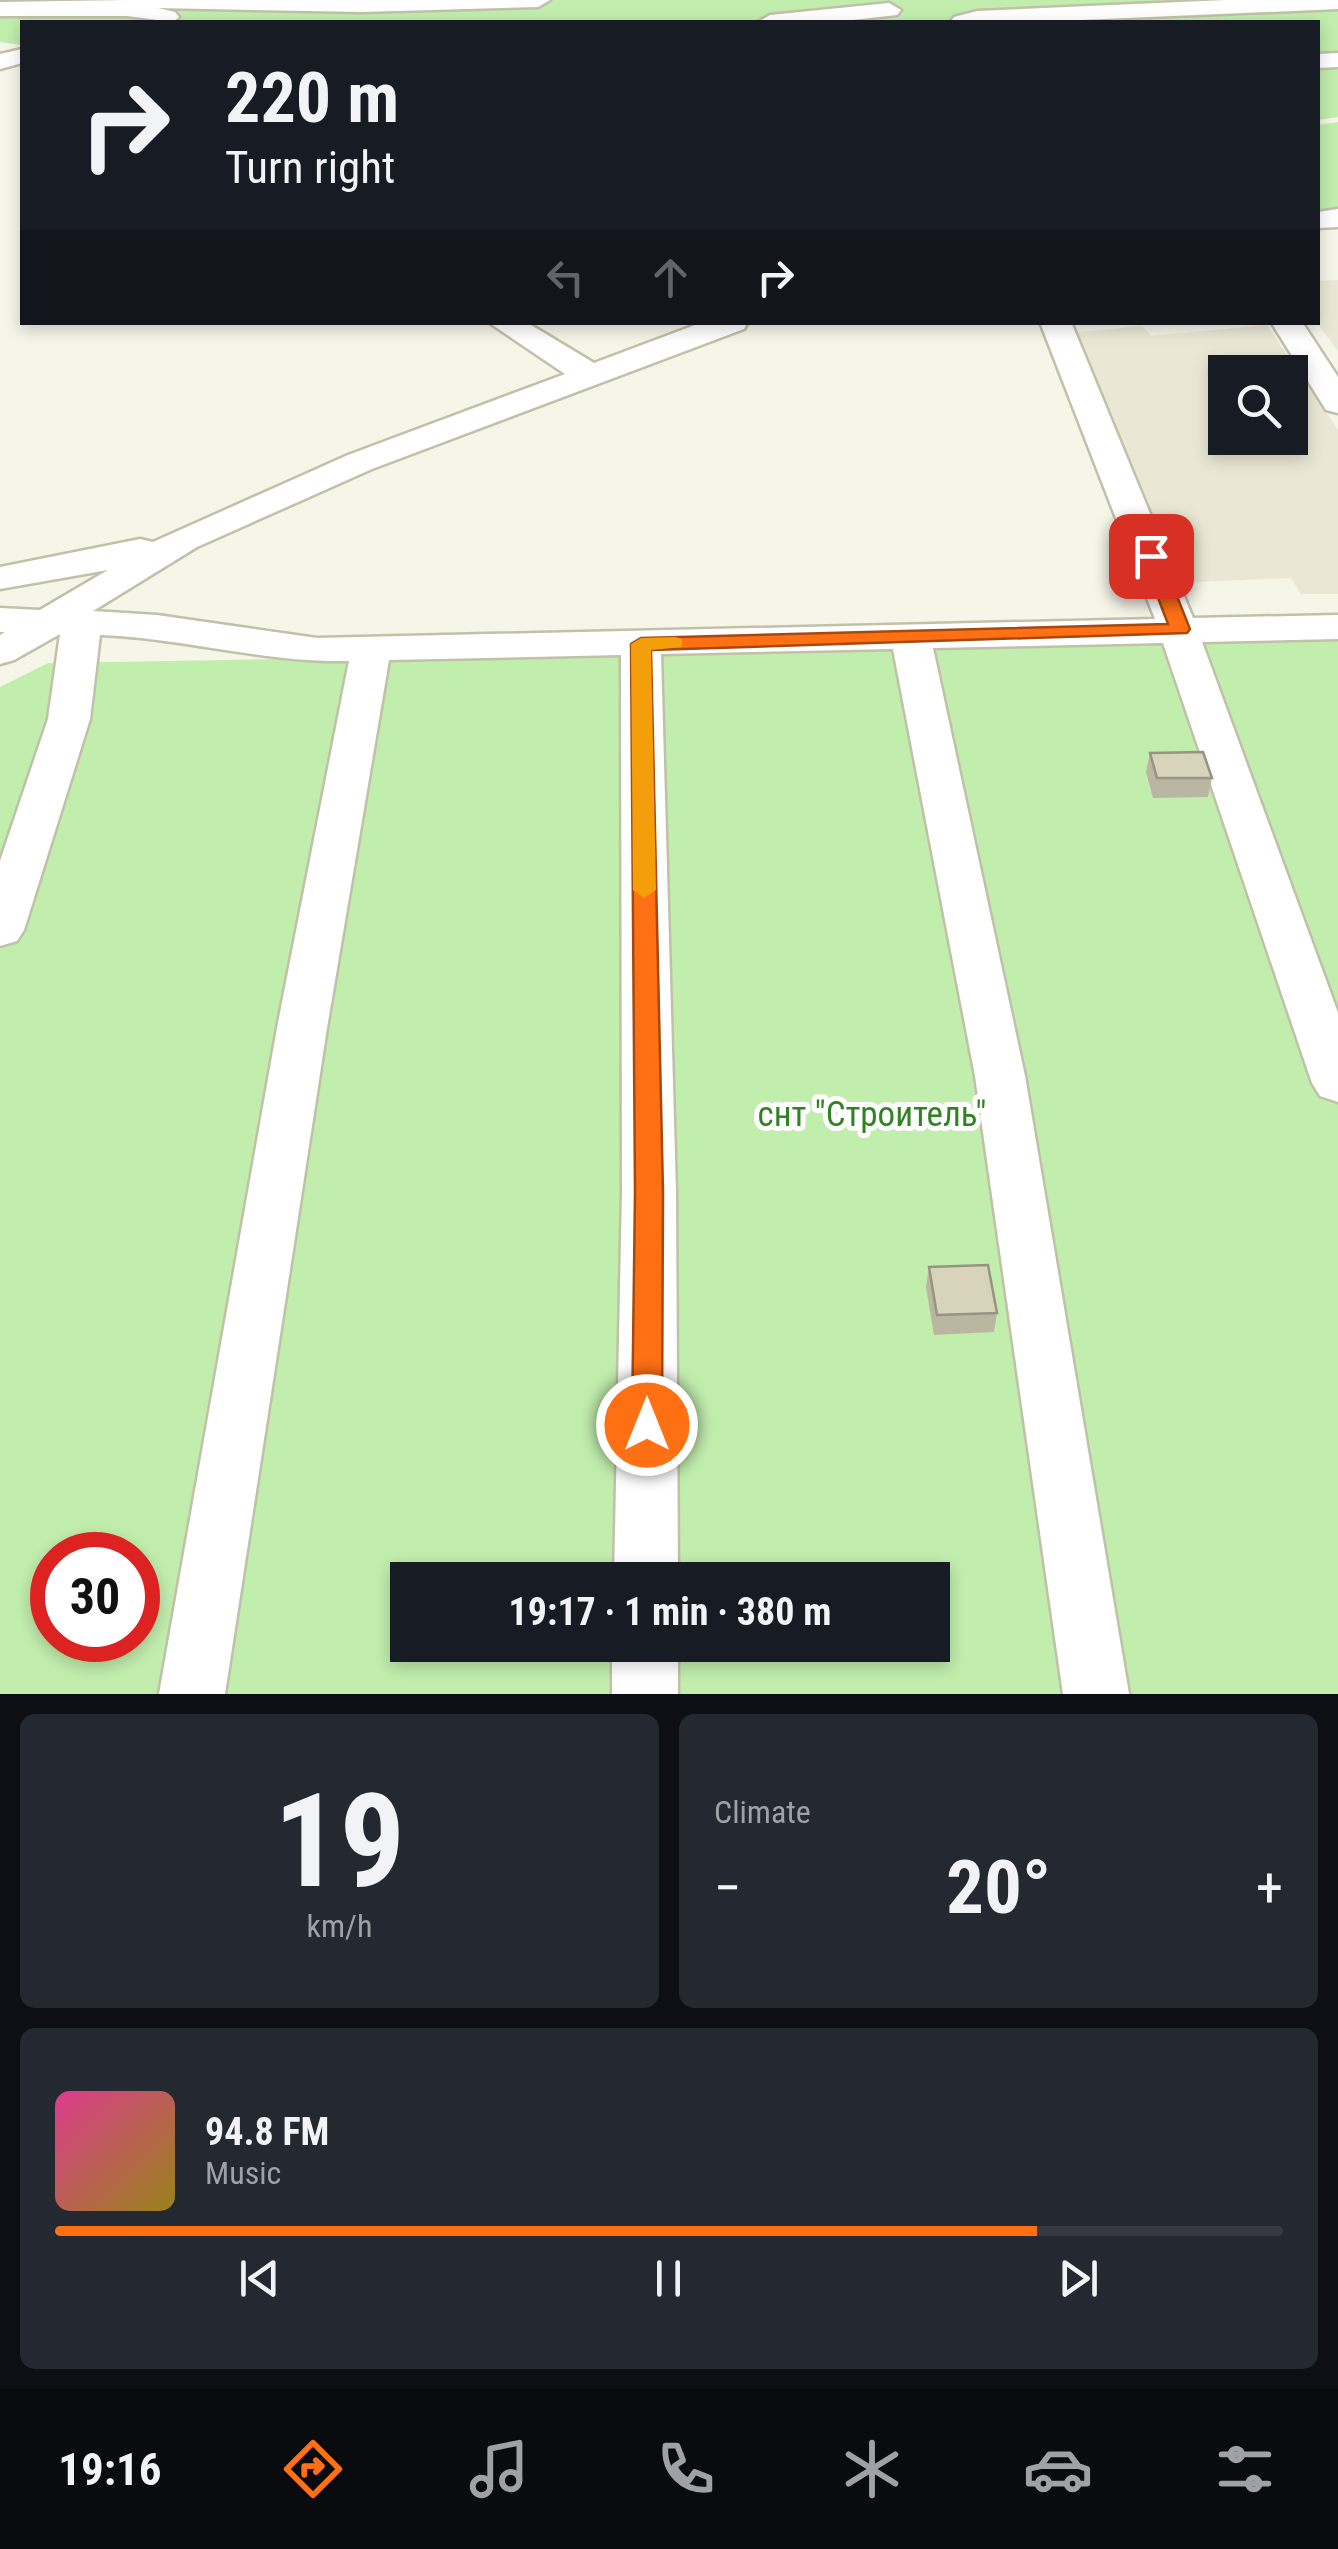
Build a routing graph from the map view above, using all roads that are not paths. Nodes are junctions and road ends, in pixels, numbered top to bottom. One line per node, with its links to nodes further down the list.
1 (538, 0): 4 (street)
2 (862, 0): 7 (street)
3 (1338, 2): 8 (street)
4 (129, 8): 5 (street); 6 (street)
5 (0, 9)
6 (188, 20)
7 (795, 20)
8 (970, 20)
9 (508, 325): 13 (street)
10 (725, 325): 13 (street)
11 (1056, 325): 20 (street)
12 (1288, 325): 14 (street)
13 (594, 377): 15 (street)
14 (1338, 403)
15 (184, 539): 16 (street); 18 (street)
16 (0, 578)
17 (0, 620): 18 (street)
18 (63, 623): 23 (street); 24 (street); 25 (street)
19 (1338, 627): 20 (street)
20 (1180, 629): 21 (street); 26 (street)
21 (911, 638): 22 (street); 31 (street)
22 (641, 644): 23 (street); 27 (street)
23 (371, 648): 29 (street)
24 (0, 652)
25 (0, 930)
26 (1338, 1084)
27 (646, 1562)
28 (646, 1662): 30 (street)
29 (192, 1694)
30 (645, 1694)
31 (1096, 1694)

